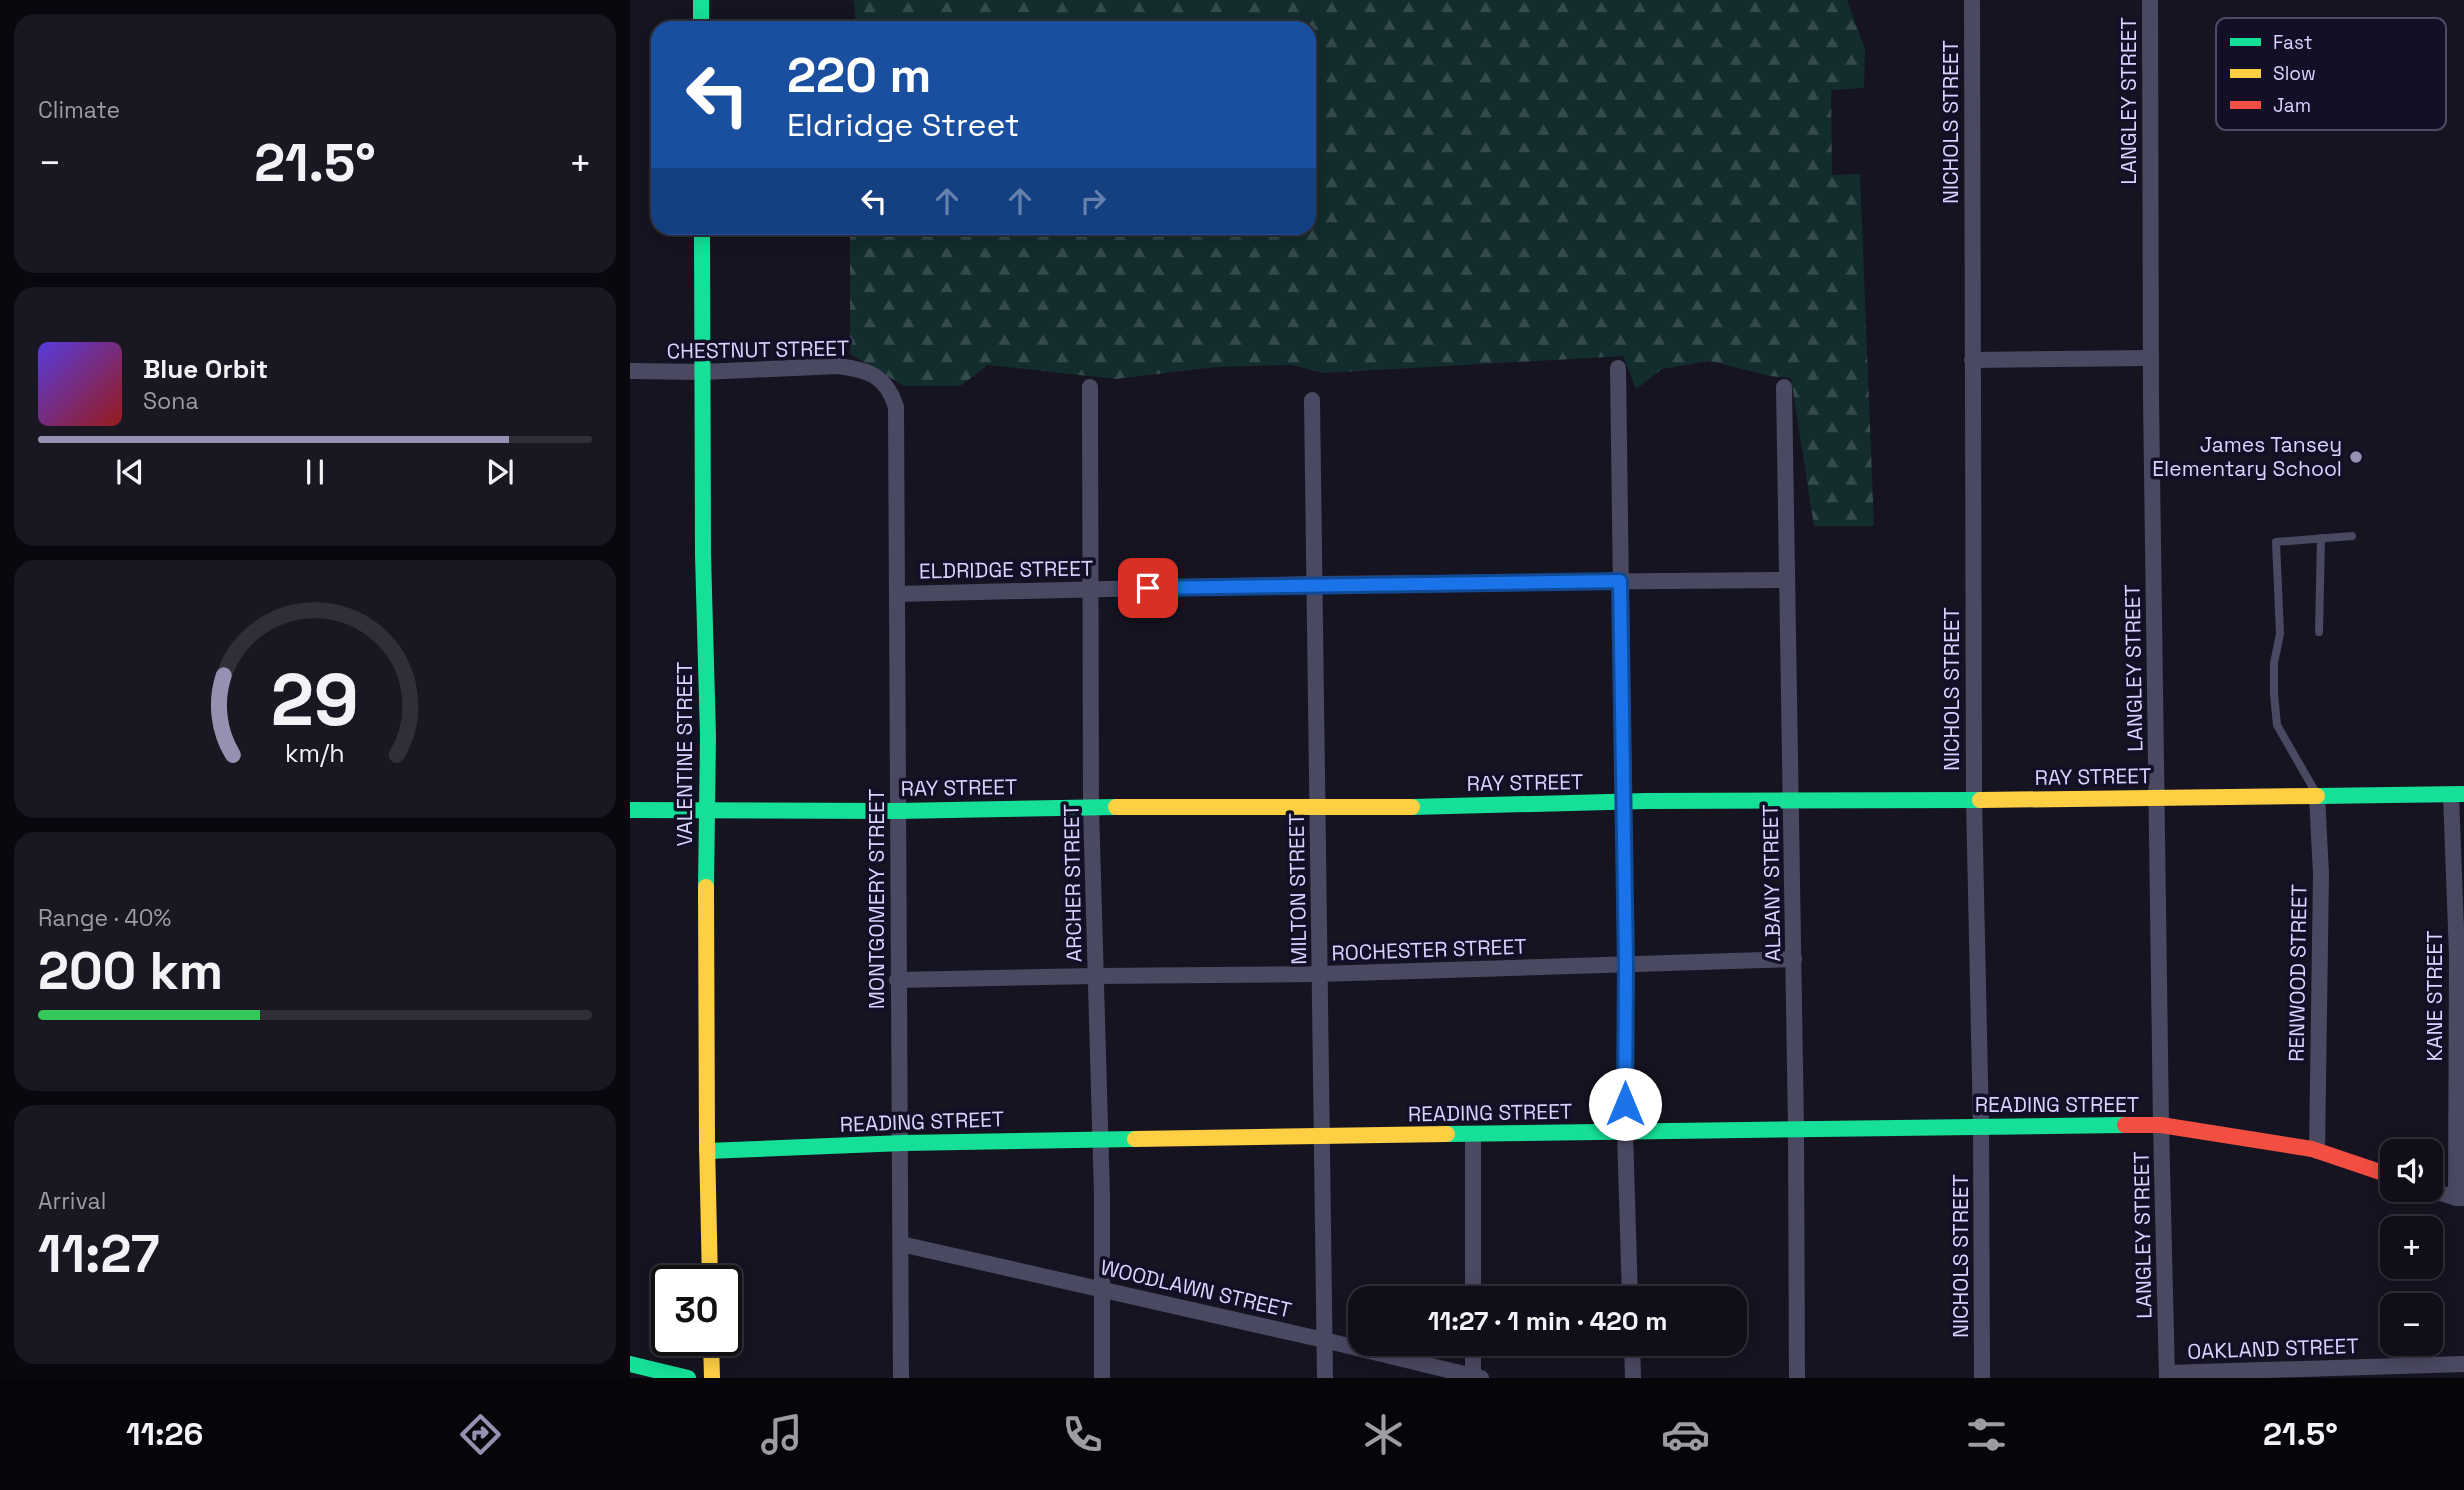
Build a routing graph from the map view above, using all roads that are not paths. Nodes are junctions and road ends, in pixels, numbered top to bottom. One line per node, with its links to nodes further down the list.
1 (701, 0): 4 (street)
2 (1972, 0): 7 (street, NICHOLS STREET)
3 (2150, 0): 6 (street, LANGLEY STREET)
4 (701, 21)
5 (702, 235): 10 (street, VALENTINE STREET)
6 (2151, 358): 7 (street); 25 (street, LANGLEY STREET)
7 (1972, 360): 26 (street, NICHOLS STREET)
8 (1618, 369): 18 (street)
9 (630, 371): 10 (street, CHESTNUT STREET)
10 (703, 372): 11 (street, CHESTNUT STREET); 31 (street, VALENTINE STREET)
11 (883, 382): 21 (street, MONTGOMERY STREET)
12 (1090, 387): 20 (street, ARCHER STREET)
13 (1784, 387): 17 (street, ALBANY STREET)
14 (1312, 400): 19 (street, MILTON STREET)
15 (2352, 536): 16 (lane)
16 (2321, 538): 22 (lane); 24 (lane)
17 (1787, 580): 18 (street, ELDRIDGE STREET); 28 (street, ALBANY STREET)
18 (1620, 581): 19 (street, ELDRIDGE STREET); 27 (street)
19 (1315, 584): 20 (street, ELDRIDGE STREET); 30 (street, MILTON STREET)
20 (1092, 589): 21 (street, ELDRIDGE STREET); 29 (street, ARCHER STREET)
21 (897, 594): 33 (street, MONTGOMERY STREET)
22 (2319, 632)
23 (2458, 794): 24 (street, RAY STREET); 51 (street, KANE STREET)
24 (2318, 796): 25 (street, RAY STREET); 48 (street, RENWOOD STREET)
25 (2157, 797): 26 (street, RAY STREET); 39 (street, LANGLEY STREET)
26 (1974, 800): 28 (street, RAY STREET); 40 (street, NICHOLS STREET)
27 (1622, 801): 28 (street, RAY STREET); 30 (street, RAY STREET); 35 (street)
28 (1791, 801): 34 (street, ALBANY STREET)
29 (1091, 807): 30 (street, RAY STREET); 33 (street, RAY STREET); 37 (street, ARCHER STREET)
30 (1317, 807): 36 (street, MILTON STREET)
31 (707, 809): 32 (street, RAY STREET); 33 (street, RAY STREET); 47 (street, VALENTINE STREET)
32 (630, 810)
33 (897, 811): 38 (street, MONTGOMERY STREET)
34 (1794, 960): 35 (street, ROCHESTER STREET); 41 (street, ALBANY STREET)
35 (1626, 966): 36 (street, ROCHESTER STREET); 42 (street)
36 (1320, 974): 37 (street, ROCHESTER STREET); 44 (street, MILTON STREET)
37 (1096, 976): 38 (street, ROCHESTER STREET); 45 (street, ARCHER STREET)
38 (897, 981): 46 (street, MONTGOMERY STREET)
39 (2161, 1125): 40 (street, READING STREET); 48 (street, READING STREET); 63 (street, LANGLEY STREET)
40 (1981, 1126): 41 (street, READING STREET); 72 (street, NICHOLS STREET)
41 (1796, 1129): 42 (street, READING STREET); 71 (street, ALBANY STREET)
42 (1625, 1132): 43 (street, READING STREET); 55 (street)
43 (1473, 1134): 44 (street, READING STREET); 54 (street)
44 (1323, 1136): 45 (street, READING STREET); 57 (street, MILTON STREET)
45 (1100, 1139): 46 (street, READING STREET); 56 (street, ARCHER STREET)
46 (898, 1143): 47 (street, READING STREET); 52 (street, MONTGOMERY STREET)
47 (707, 1151): 53 (street, VALENTINE STREET)
48 (2317, 1151): 49 (street, READING STREET)
49 (2380, 1172)
50 (2443, 1193): 51 (street)
51 (2460, 1198)
52 (901, 1244): 56 (street, WOODLAWN STREET); 67 (street, MONTGOMERY STREET)
53 (710, 1265)
54 (1473, 1286)
55 (1630, 1286)
56 (1100, 1289): 57 (street, WOODLAWN STREET); 68 (street, ARCHER STREET)
57 (1324, 1340): 64 (street, WOODLAWN STREET); 69 (street, MILTON STREET)
58 (711, 1356): 66 (street)
59 (1474, 1356): 64 (street)
60 (1632, 1356): 70 (street)
61 (630, 1364): 65 (street)
62 (2464, 1364): 63 (street, OAKLAND STREET)
63 (2167, 1376)
64 (1477, 1377)
65 (688, 1378)
66 (712, 1378)
67 (901, 1378)
68 (1102, 1378)
69 (1325, 1378)
70 (1633, 1378)
71 (1797, 1378)
72 (1982, 1378)

